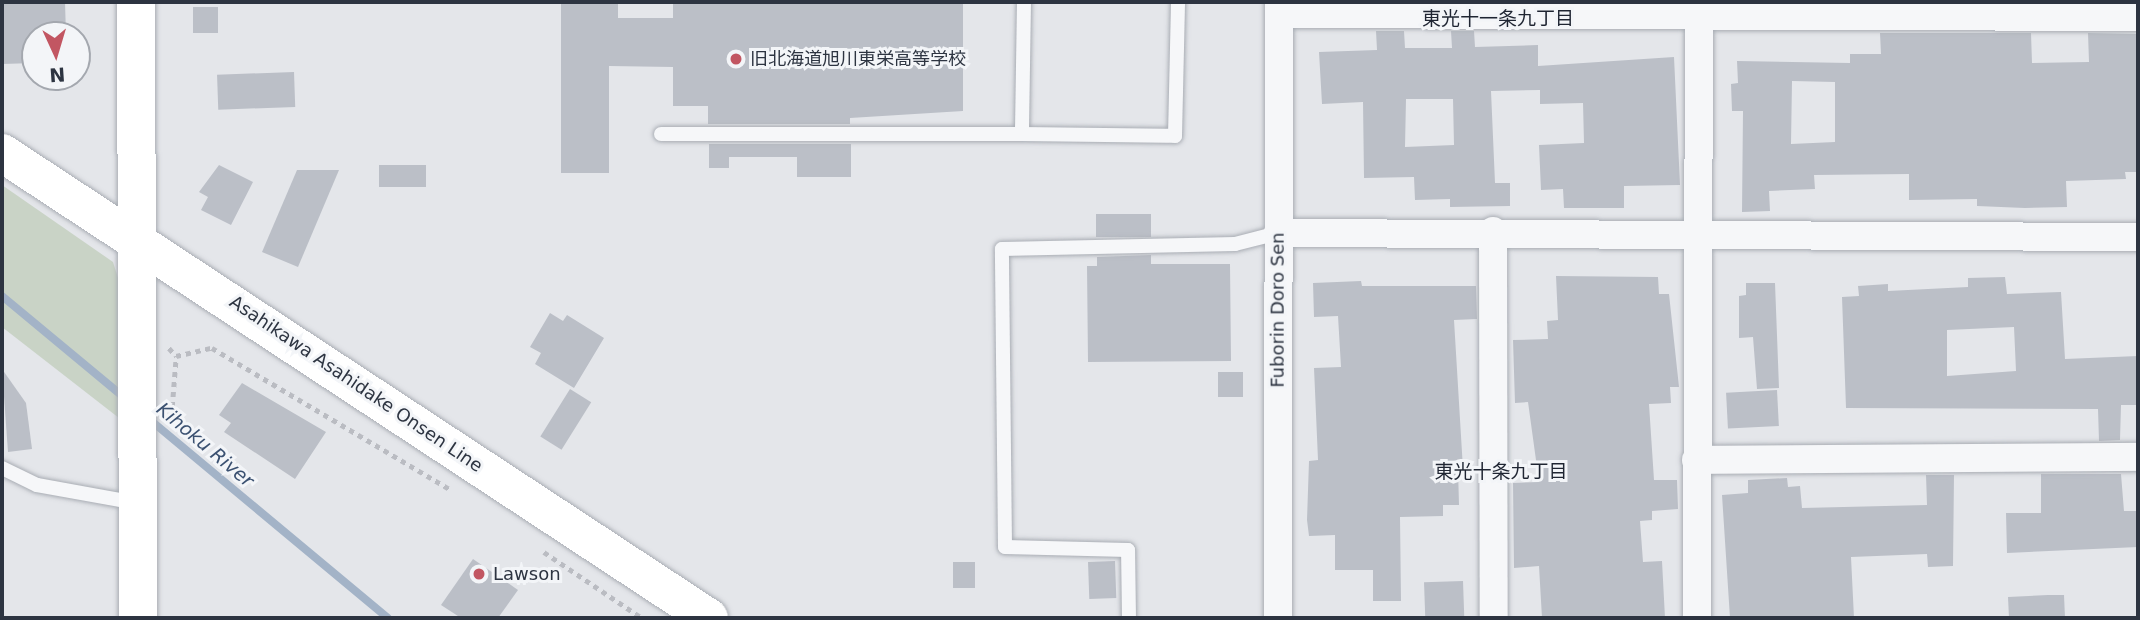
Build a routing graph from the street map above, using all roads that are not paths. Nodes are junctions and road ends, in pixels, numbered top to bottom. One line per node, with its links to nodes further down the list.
1 (136, 2): 14 (main road)
2 (1024, 2): 8 (lane)
3 (1178, 2): 8 (lane)
4 (1279, 8): 5 (street); 11 (street, Fuborin Doro Sen)
5 (1698, 9): 6 (street); 12 (street)
6 (2138, 17)
7 (661, 134): 8 (lane)
8 (1022, 134)
9 (2, 153): 14 (main road, Asahikawa Asahidake Onsen Line)
10 (1493, 231): 11 (street); 12 (street); 23 (street)
11 (1278, 233): 21 (lane); 22 (street, Fuborin Doro Sen)
12 (1698, 234): 13 (street); 16 (street)
13 (2138, 236)
14 (137, 239): 18 (main road); 20 (main road, Asahikawa Asahidake Onsen Line)
15 (2138, 457): 16 (street)
16 (1696, 460): 24 (street)
17 (2, 468): 18 (lane)
18 (138, 503): 19 (main road)
19 (138, 618)
20 (709, 618)
21 (1129, 618)
22 (1278, 618)
23 (1494, 618)
24 (1697, 618)

